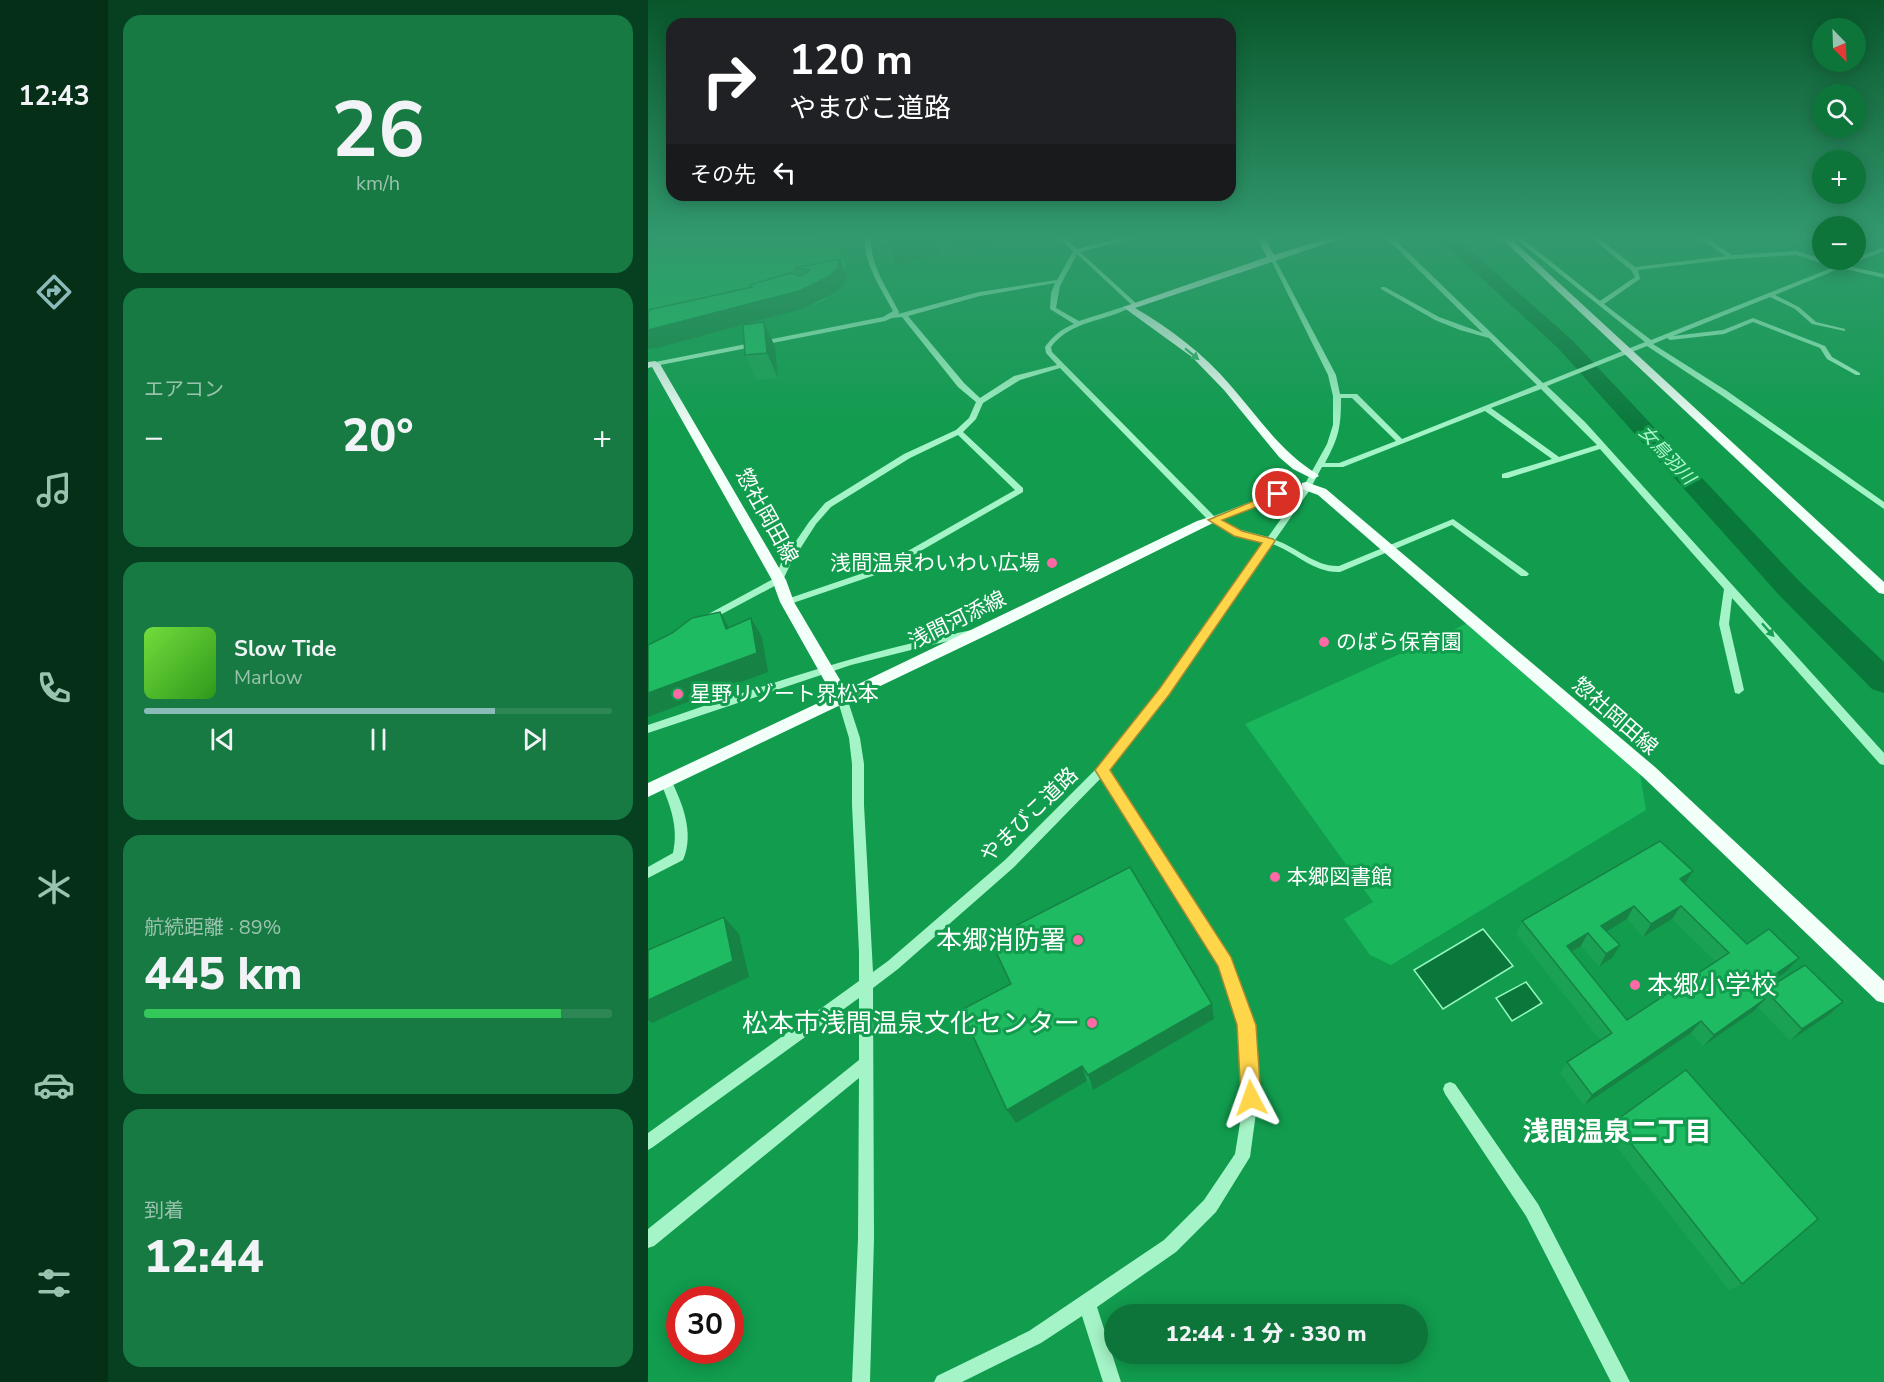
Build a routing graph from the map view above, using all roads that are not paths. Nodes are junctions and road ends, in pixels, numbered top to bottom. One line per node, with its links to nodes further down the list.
1 (890, 300): 17 (street)
2 (956, 300): 16 (street)
3 (1052, 300): 18 (street)
4 (1126, 300): 15 (street)
5 (1148, 300): 15 (main road)
6 (1293, 300): 28 (street, やまびこ道路)
7 (1408, 300): 20 (street)
8 (1454, 300): 20 (street)
9 (1570, 300): 23 (main road)
10 (1598, 300): 14 (street)
11 (1605, 300): 14 (street)
12 (1757, 300): 21 (street)
13 (1782, 300): 19 (street)
14 (1601, 303): 22 (street)
15 (1132, 306): 18 (street); 37 (main road, one-way to 37)
16 (904, 315): 17 (street); 29 (street)
17 (893, 316): 24 (street)
18 (1079, 324): 25 (street)
19 (1843, 330)
20 (1491, 336): 27 (street)
21 (1660, 338): 22 (street); 26 (street)
22 (1648, 343): 23 (street); 39 (street)
23 (1624, 352): 27 (street); 46 (main road)
24 (651, 364): 44 (main road, 惣社岡田線)
25 (1061, 366): 29 (street); 40 (street)
26 (1858, 374)
27 (1545, 384): 30 (street); 33 (street)
28 (1337, 396): 32 (street); 35 (street, やまびこ道路)
29 (980, 402): 31 (street)
30 (1486, 408): 32 (street); 34 (street)
31 (959, 432): 44 (street); 47 (street)
32 (1401, 442): 35 (street)
33 (1602, 446): 34 (street); 45 (street)
34 (1559, 460): 36 (street)
35 (1320, 465): 37 (street, やまびこ道路)
36 (1505, 476)
37 (1309, 481): 41 (street, やまびこ道路); 42 (main road, 惣社岡田線)
38 (1285, 492): 40 (street, 浅間河添線)
39 (1882, 501)
40 (1213, 520): 41 (street); 49 (main road, 浅間河添線)
41 (1269, 541): 42 (street); 55 (street, やまびこ道路)
42 (1386, 548): 43 (street); 60 (main road, 惣社岡田線)
43 (1524, 574)
44 (779, 580): 47 (main road, 惣社岡田線); 48 (street)
45 (1729, 587): 51 (street); 54 (street, one-way to 54)
46 (1884, 590)
47 (787, 602): 50 (main road, 惣社岡田線)
48 (698, 625)
49 (981, 632): 50 (street); 52 (main road, 浅間河添線)
50 (827, 668): 52 (main road, 惣社岡田線); 53 (street)
51 (1739, 690)
52 (842, 698): 56 (main road, 浅間河添線); 59 (street)
53 (648, 729)
54 (1884, 762)
55 (1102, 770): 59 (street, やまびこ道路); 65 (street)
56 (666, 781): 57 (main road, 浅間河添線); 58 (street)
57 (648, 790)
58 (648, 873)
59 (865, 987): 61 (street); 63 (street, やまびこ道路)
60 (1884, 994)
61 (867, 1063): 64 (street); 66 (street)
62 (1450, 1089): 69 (street)
63 (648, 1142)
64 (648, 1240)
65 (1087, 1303): 67 (street); 68 (street)
66 (861, 1382)
67 (943, 1382)
68 (1112, 1382)
69 (1621, 1382)

